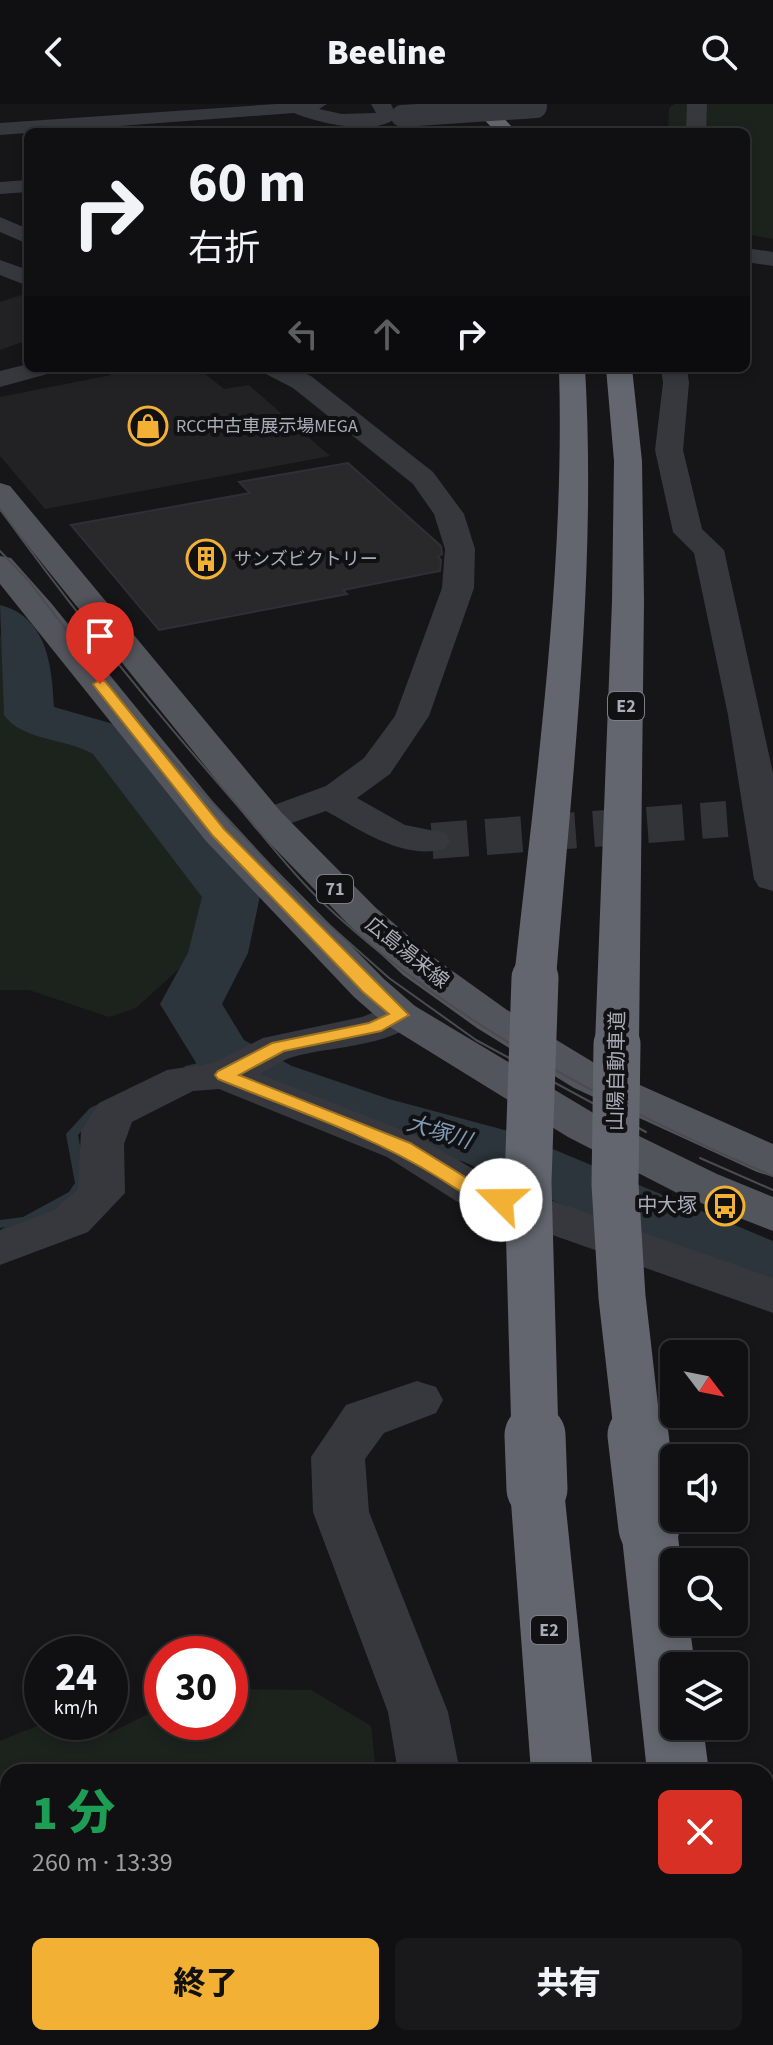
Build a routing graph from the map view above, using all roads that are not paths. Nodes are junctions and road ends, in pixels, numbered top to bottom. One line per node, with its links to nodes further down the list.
1 (444, 104): 9 (highway)
2 (479, 104): 10 (highway)
3 (697, 104): 11 (street)
4 (308, 106): 6 (street); 8 (street)
5 (540, 107): 8 (street, bridge)
6 (215, 109): 7 (street)
7 (114, 118): 12 (street)
8 (384, 118)
9 (467, 128)
10 (503, 128)
11 (696, 128)
12 (0, 129)
13 (24, 186): 14 (street)
14 (0, 188)
15 (0, 224): 16 (street)
16 (24, 236)
17 (24, 239): 18 (street)
18 (0, 245)
19 (750, 247): 20 (street)
20 (773, 251)
21 (750, 256): 22 (street)
22 (773, 259)
23 (0, 267): 24 (street)
24 (24, 277)
25 (24, 361): 26 (street)
26 (0, 367)
27 (27, 372): 32 (street)
28 (281, 372): 35 (street)
29 (572, 372): 48 (highway, E2, bridge)
30 (619, 372): 49 (highway, 山陽自動車道 / E2, bridge)
31 (675, 372): 36 (street)
32 (0, 379)
33 (0, 492): 37 (main road, 広島湯来線 / 71)
34 (0, 565): 40 (main road, 71)
35 (330, 798): 37 (street); 38 (street)
36 (755, 814): 39 (street)
37 (268, 820): 42 (main road, 広島湯来線 / 71)
38 (432, 841)
39 (773, 879)
40 (400, 1015): 41 (street); 43 (main road, 71)
41 (225, 1074): 44 (street); 45 (street)
42 (773, 1162)
43 (773, 1215)
44 (0, 1249)
45 (773, 1296)
46 (417, 1400): 47 (street)
47 (428, 1764)
48 (561, 1764)
49 (677, 1764)

